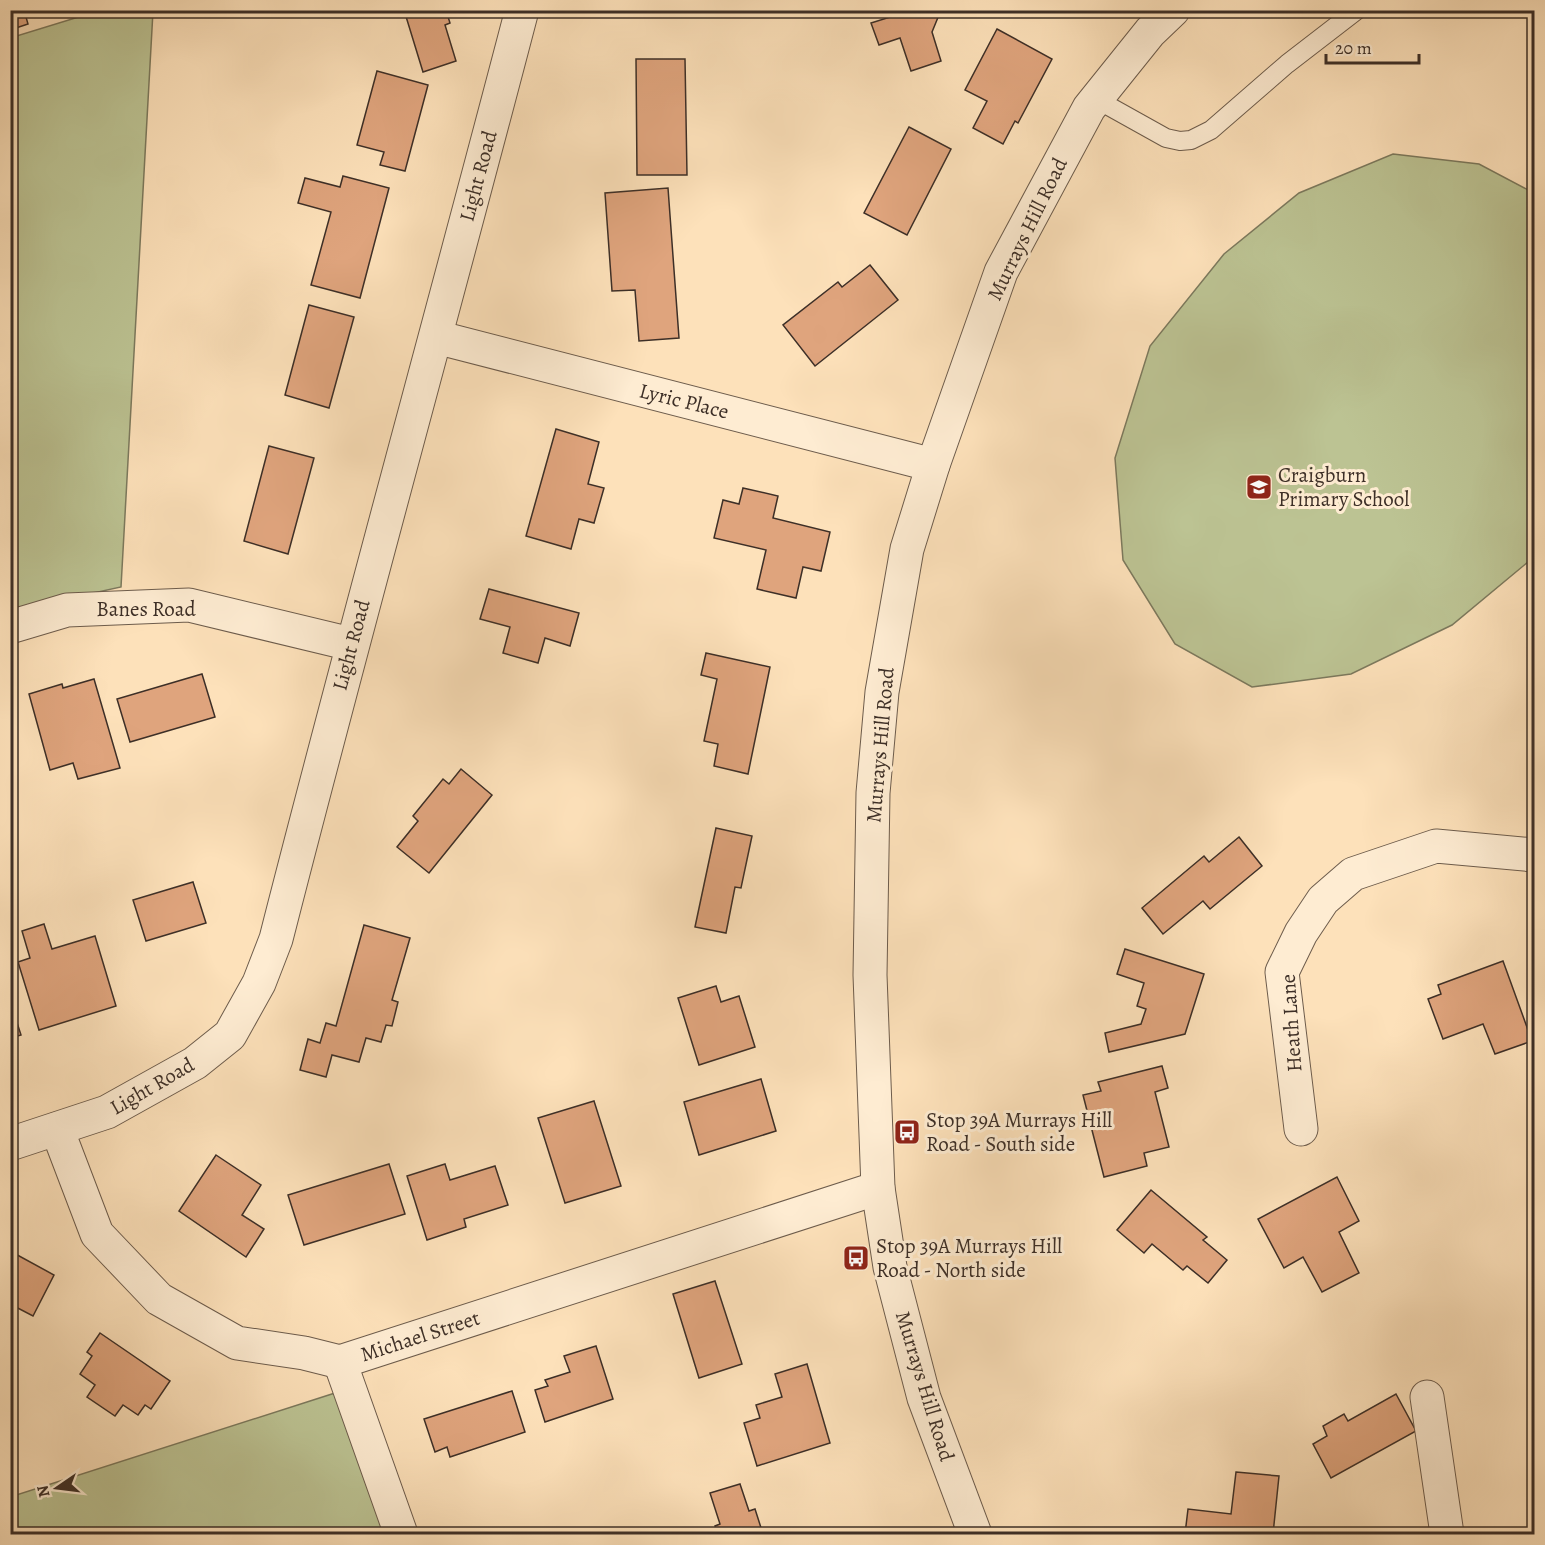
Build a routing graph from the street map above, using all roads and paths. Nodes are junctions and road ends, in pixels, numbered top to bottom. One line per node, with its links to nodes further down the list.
1 (522, 10): 5 (street, Light Road)
2 (1173, 10): 4 (street, Murrays Hill Road)
3 (1357, 10): 4 (lane)
4 (1096, 99): 6 (street, Murrays Hill Road)
5 (436, 337): 6 (street, Lyric Place); 8 (street, Light Road)
6 (933, 465): 13 (street, Murrays Hill Road)
7 (10, 627): 8 (street, Banes Road)
8 (351, 644): 10 (street, Light Road)
9 (1534, 855): 11 (street, Heath Lane)
10 (57, 1129): 12 (street, Light Road); 14 (street, Michael Street)
11 (1301, 1129)
12 (10, 1144)
13 (878, 1188): 14 (street, Michael Street); 17 (street, Murrays Hill Road)
14 (340, 1362): 16 (street)
15 (1427, 1397): 18 (street)
16 (401, 1534)
17 (975, 1534)
18 (1447, 1534)

